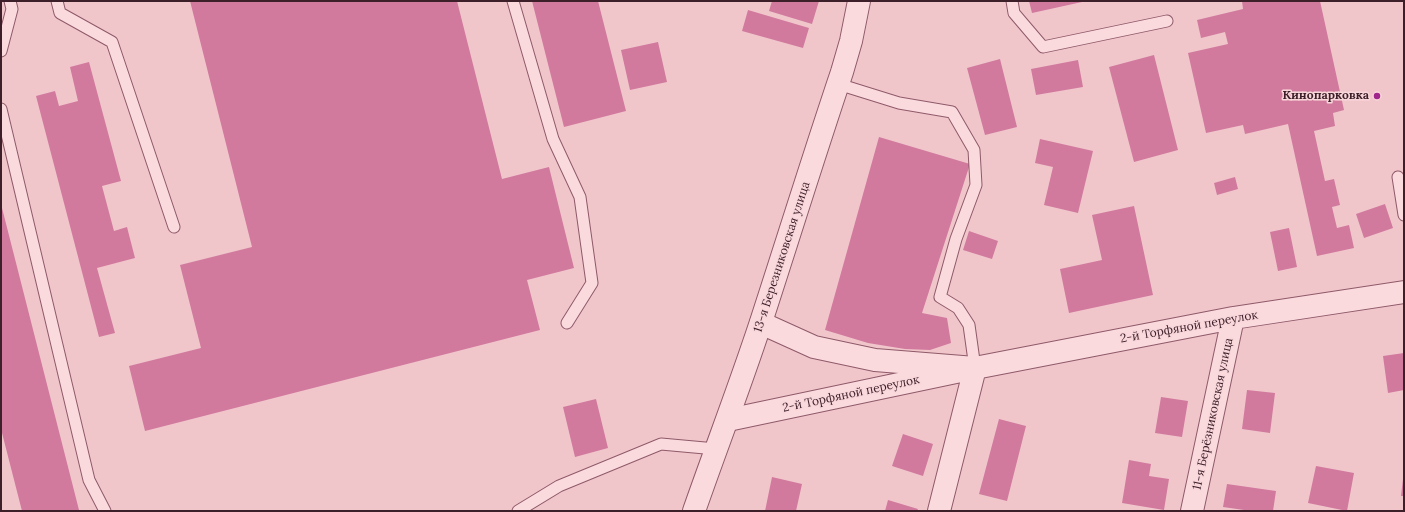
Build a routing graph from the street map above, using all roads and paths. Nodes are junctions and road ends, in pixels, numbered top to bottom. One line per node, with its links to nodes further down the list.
1 (10, 1): 7 (lane)
2 (57, 1): 12 (lane)
3 (513, 1): 15 (lane)
4 (859, 1): 8 (street, 13-я Березниковская улица)
5 (1012, 1): 6 (lane)
6 (1167, 20)
7 (1, 51)
8 (838, 84): 16 (street, 13-я Березниковская улица); 17 (lane)
9 (1, 109): 20 (lane)
10 (1398, 177): 11 (lane)
11 (1404, 215)
12 (174, 227)
13 (1404, 292): 14 (street, 2-й Торфяной переулок)
14 (1233, 318): 17 (street, 2-й Торфяной переулок); 24 (street, 11-я Берёзниковская улица)
15 (567, 323)
16 (760, 323): 17 (street, 2-й Торфяной переулок); 18 (street, 13-я Березниковская улица)
17 (975, 368): 18 (street, 2-й Торфяной переулок); 23 (street)
18 (728, 420): 19 (street, 13-я Березниковская улица)
19 (716, 449): 21 (lane); 22 (street, 13-я Березниковская улица)
20 (105, 511)
21 (518, 511)
22 (694, 511)
23 (939, 511)
24 (1192, 511)

